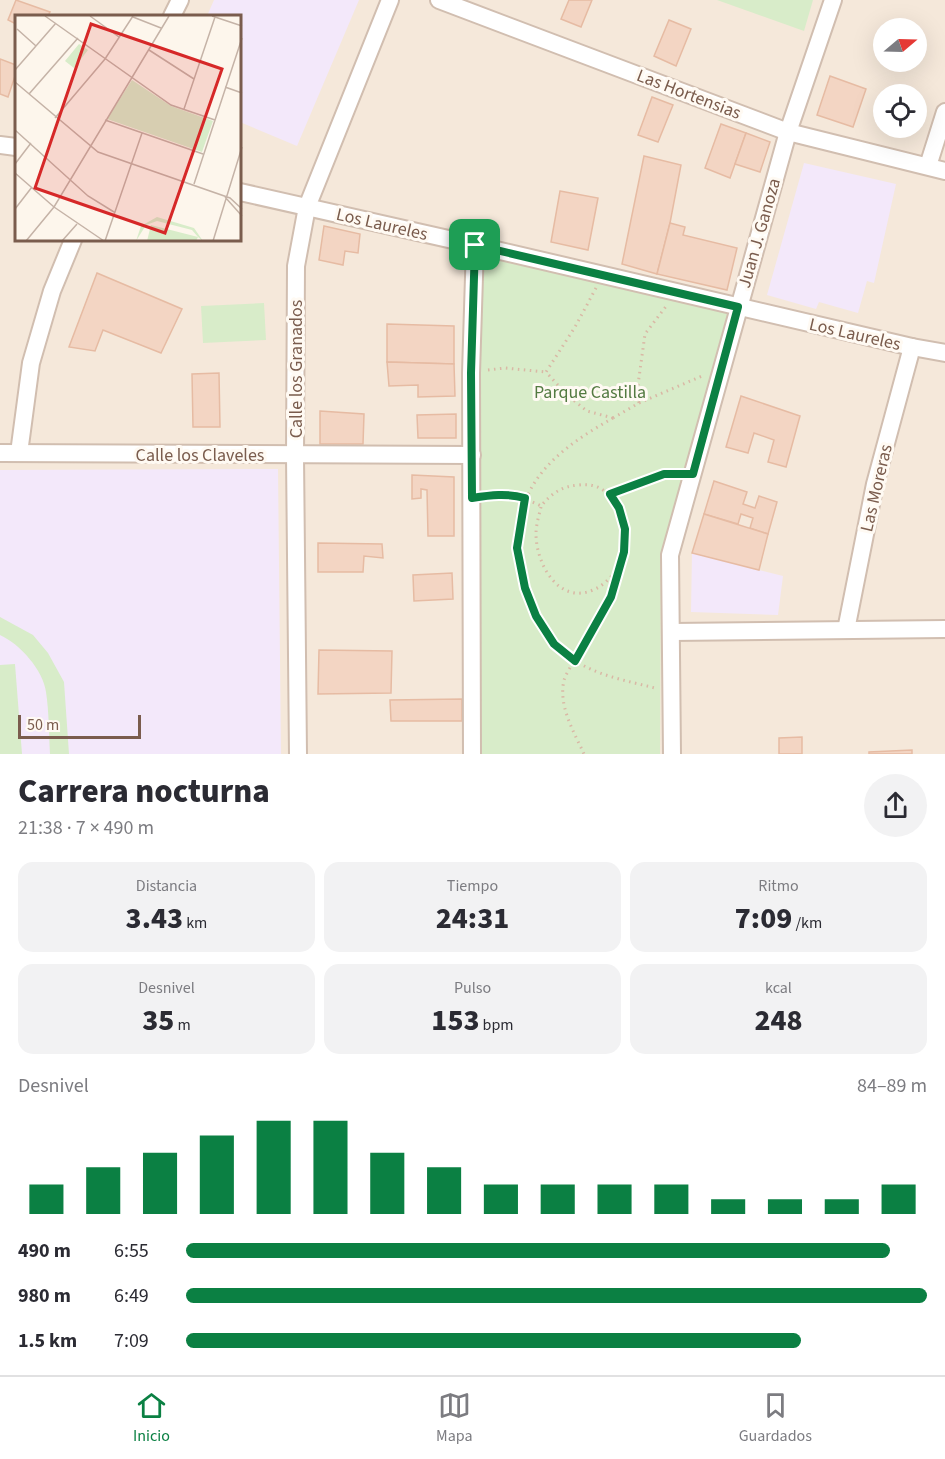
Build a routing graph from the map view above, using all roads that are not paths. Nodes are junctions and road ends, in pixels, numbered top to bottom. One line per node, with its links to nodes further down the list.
1 (180, 0): 5 (street)
2 (390, 0): 13 (street, Calle los Granados)
3 (440, 0): 7 (street, Las Hortensias)
4 (832, 0): 7 (street, Juan J. Ganoza)
5 (172, 15)
6 (945, 112): 10 (street)
7 (788, 132): 10 (street, Las Hortensias); 16 (street, Juan J. Ganoza)
8 (0, 145): 9 (street)
9 (15, 147)
10 (928, 166): 11 (street, Las Hortensias)
11 (945, 171)
12 (242, 192): 13 (street, Los Laureles)
13 (307, 207): 15 (street, Los Laureles); 22 (street, Calle los Granados)
14 (73, 242): 20 (street)
15 (475, 245): 16 (street, Los Laureles); 21 (street)
16 (738, 307): 17 (street, Los Laureles); 25 (street, Juan J. Ganoza)
17 (912, 347): 18 (street, Los Laureles); 24 (street, Las Moreras)
18 (945, 353)
19 (0, 453): 20 (street, Calle los Claveles)
20 (19, 453): 22 (street, Calle los Claveles)
21 (472, 455): 22 (street, Calle los Claveles); 27 (street)
22 (295, 456): 26 (street, Calle los Granados)
23 (945, 629): 24 (street)
24 (846, 630): 25 (street)
25 (672, 632): 28 (street, Juan J. Ganoza)
26 (298, 754)
27 (472, 754)
28 (672, 754)

